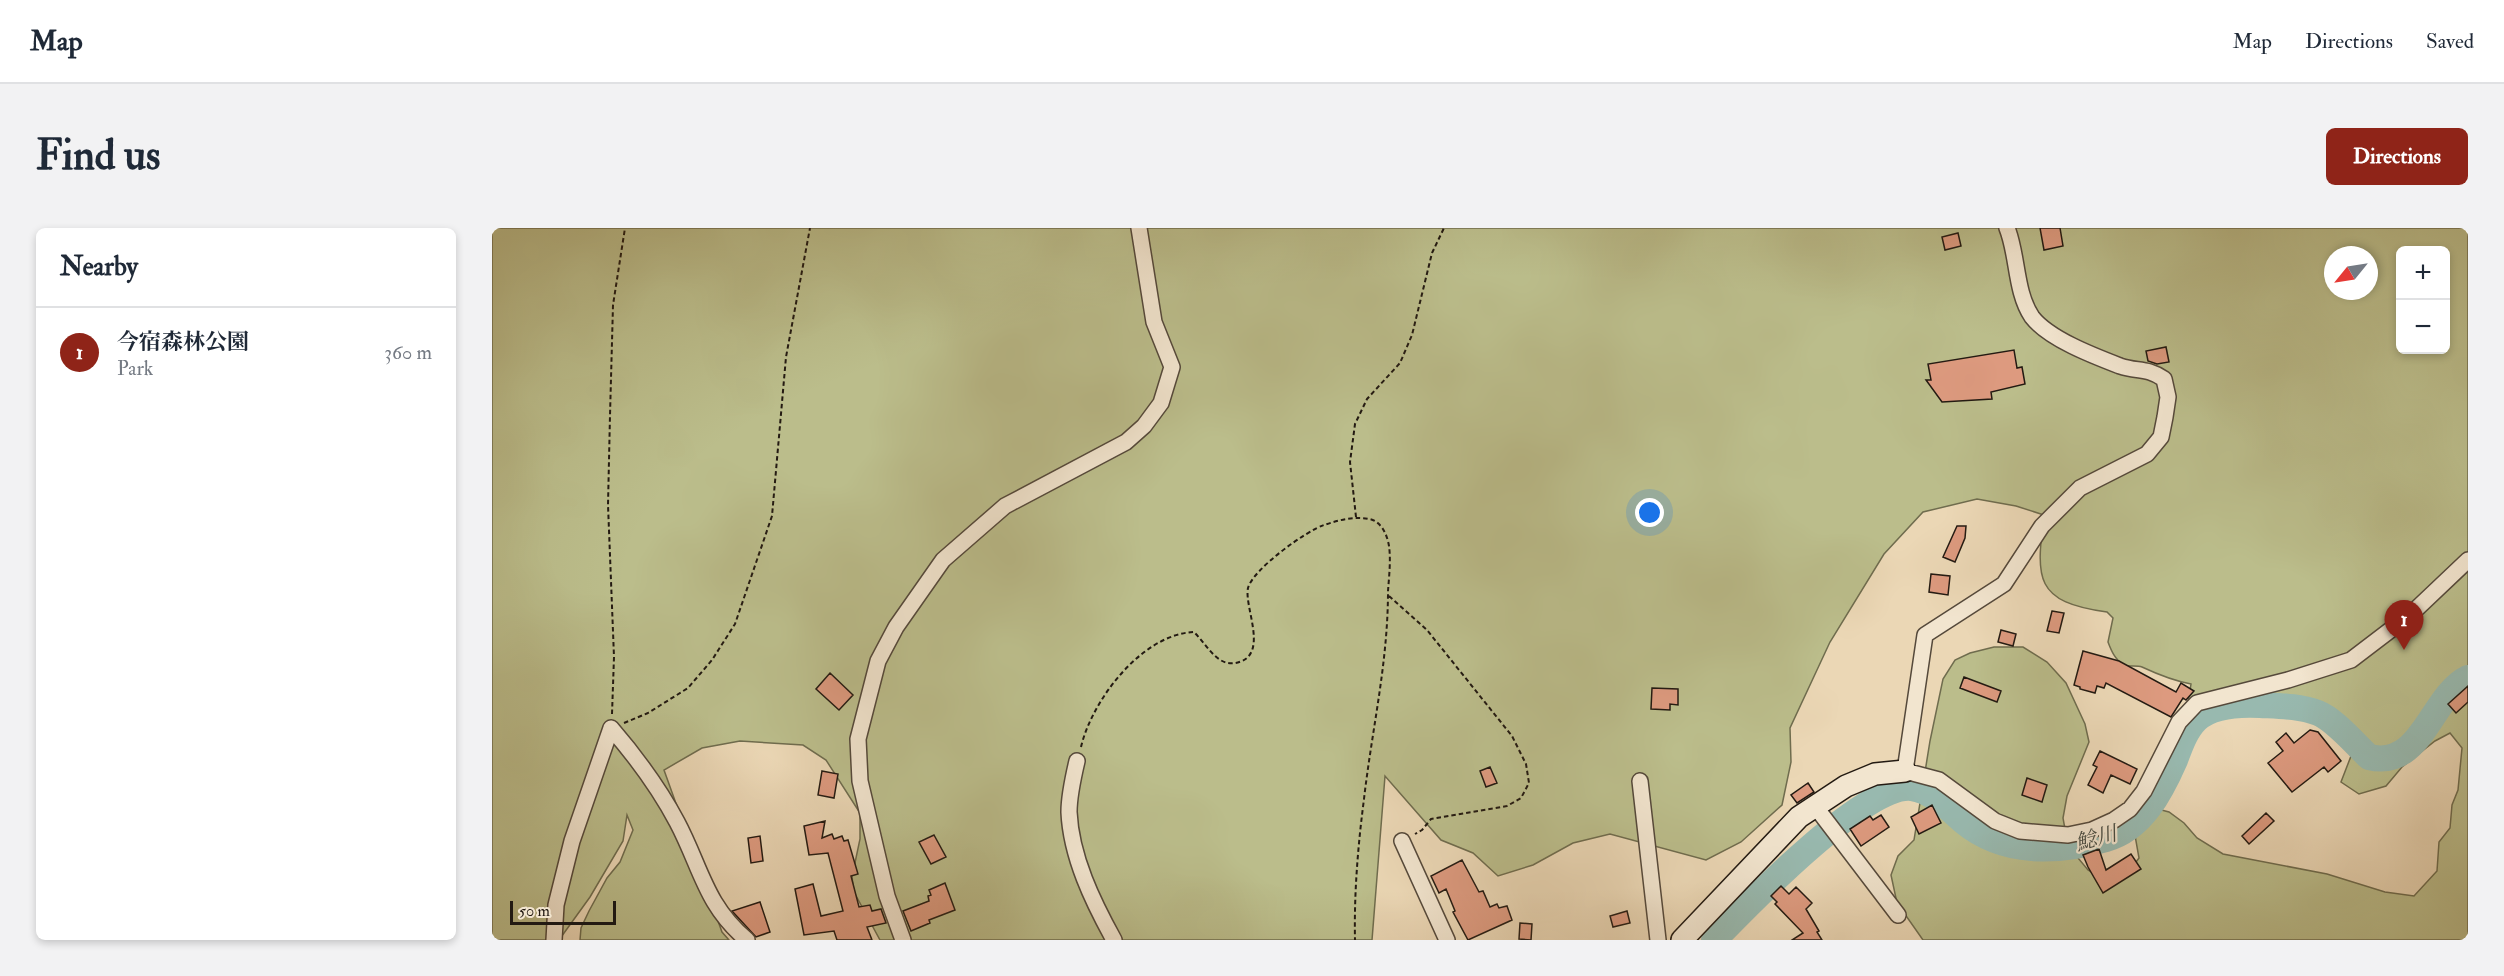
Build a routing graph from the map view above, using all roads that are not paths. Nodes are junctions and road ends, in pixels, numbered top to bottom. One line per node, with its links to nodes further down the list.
1 (1138, 228): 12 (street)
2 (2007, 228): 5 (street)
3 (2468, 560): 5 (street)
4 (1077, 761): 13 (street)
5 (1905, 771): 7 (street)
6 (1640, 781): 15 (street)
7 (1815, 806): 9 (street); 16 (street)
8 (1402, 841): 14 (street)
9 (1898, 915)
10 (554, 940): 11 (street)
11 (747, 940)
12 (903, 940)
13 (1114, 940)
14 (1447, 940)
15 (1658, 940)
16 (1682, 940)

